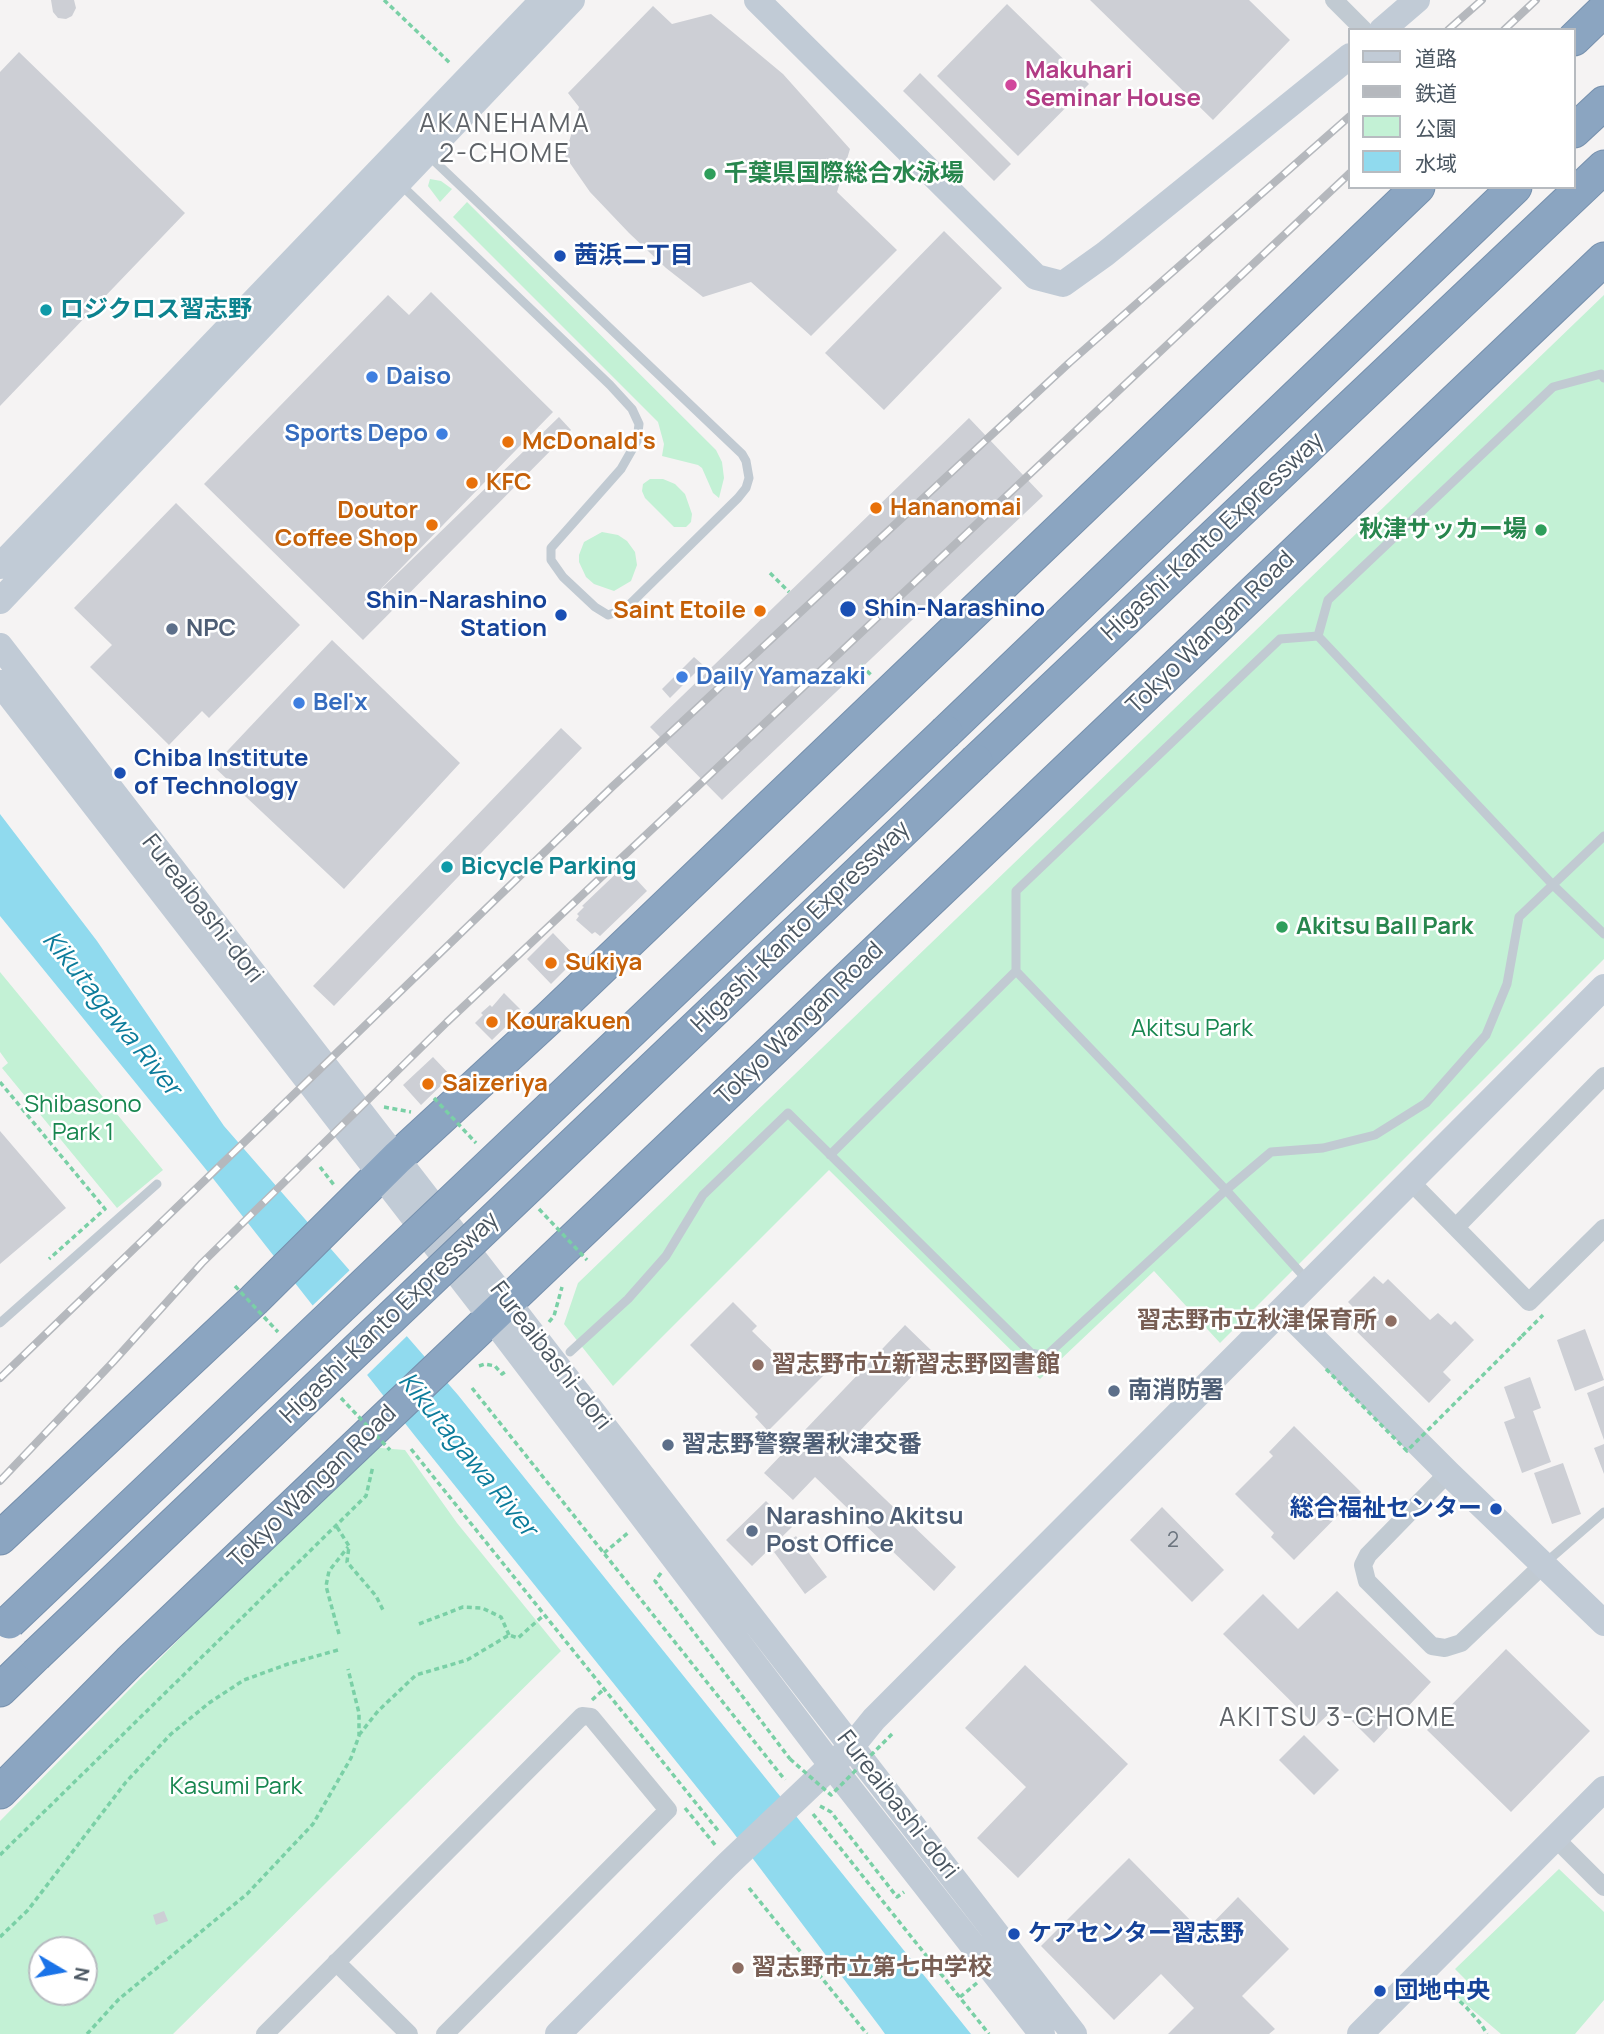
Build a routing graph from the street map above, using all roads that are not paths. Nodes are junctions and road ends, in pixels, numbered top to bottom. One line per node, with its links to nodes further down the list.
1 (543, 0): 13 (street)
2 (572, 0): 13 (street)
3 (757, 0): 10 (street)
4 (1334, 0): 7 (street)
5 (1417, 0): 8 (street)
6 (1604, 10): 9 (highway)
7 (1362, 28)
8 (1384, 28)
9 (1576, 37)
10 (1348, 58)
11 (1604, 103): 12 (highway)
12 (1576, 129)
13 (419, 147): 15 (street); 15 (lane)
14 (1604, 167): 49 (highway, Higashi-Kanto Expressway, bridge)
15 (391, 176): 20 (street); 21 (street)
16 (1416, 189): 32 (highway)
17 (1513, 189): 48 (highway, Higashi-Kanto Expressway, bridge)
18 (1604, 259): 39 (highway, Tokyo Wangan Road)
19 (1604, 378): 22 (lane)
20 (0, 566)
21 (0, 601)
22 (1318, 636): 26 (lane); 28 (lane)
23 (0, 646): 32 (street, Fureaibashi-dori)
24 (0, 683): 32 (street, Fureaibashi-dori)
25 (1604, 836): 26 (lane)
26 (1553, 884): 27 (lane); 35 (lane)
27 (1604, 934)
28 (1016, 971): 31 (lane); 35 (lane)
29 (1604, 987): 33 (street)
30 (1604, 1076): 36 (street)
31 (830, 1155): 35 (lane); 42 (lane)
32 (379, 1176): 39 (street, Fureaibashi-dori); 45 (highway)
33 (1410, 1181): 36 (street); 38 (street)
34 (157, 1184): 41 (lane)
35 (1226, 1190): 38 (lane)
36 (1457, 1226): 37 (street)
37 (1604, 1228)
38 (1310, 1283): 40 (street)
39 (500, 1309): 50 (street, Fureaibashi-dori); 51 (street, Fureaibashi-dori); 53 (highway, Tokyo Wangan Road)
40 (1284, 1309): 43 (street); 50 (street)
41 (0, 1323)
42 (570, 1352)
43 (1448, 1474): 46 (street); 46 (street)
44 (1604, 1512): 46 (lane)
45 (0, 1538)
46 (1543, 1565): 47 (street)
47 (1604, 1623)
48 (5, 1627)
49 (0, 1690)
50 (852, 1746): 51 (street); 62 (street, Fureaibashi-dori)
51 (832, 1766): 60 (street); 61 (street, Fureaibashi-dori)
52 (1604, 1789): 54 (street)
53 (0, 1792)
54 (1556, 1839): 55 (street); 63 (street)
55 (1604, 1887)
56 (336, 1962): 57 (street); 58 (street); 59 (street)
57 (265, 2034)
58 (409, 2034)
59 (445, 2034)
60 (558, 2034)
61 (1042, 2034)
62 (1074, 2034)
63 (1360, 2034)

